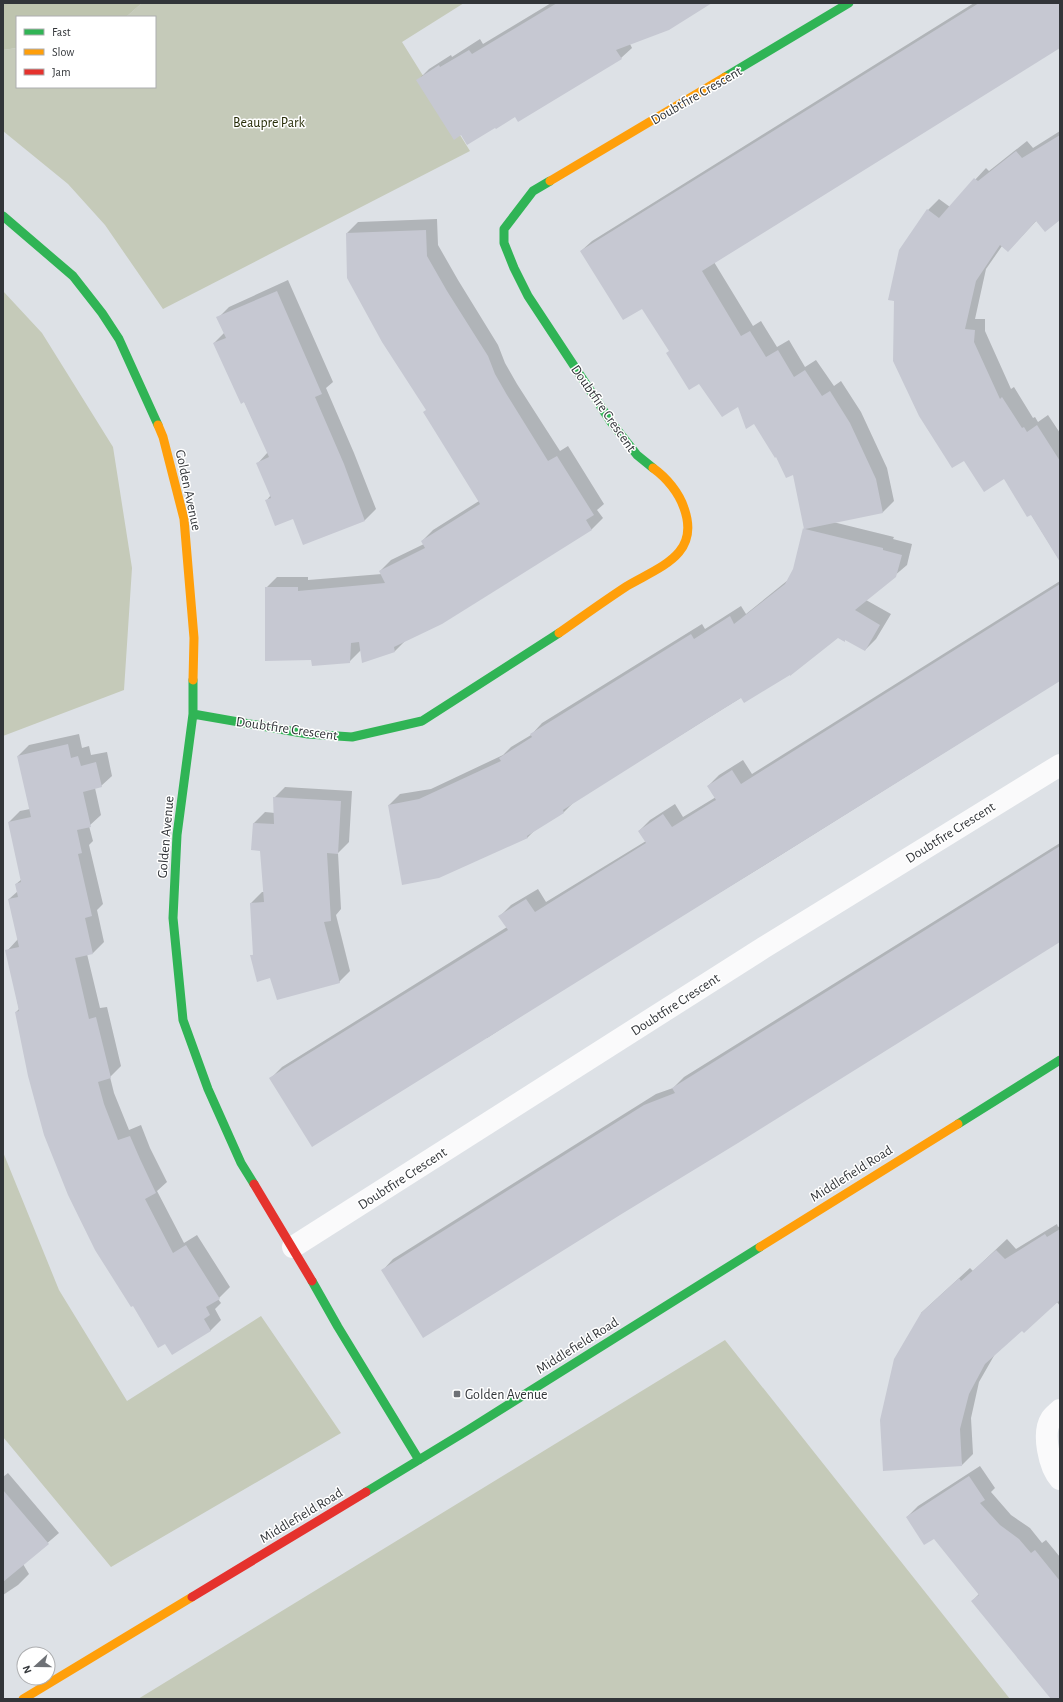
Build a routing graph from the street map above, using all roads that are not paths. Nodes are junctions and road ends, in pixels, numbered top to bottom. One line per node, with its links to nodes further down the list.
1 (849, 3): 3 (street, Doubtfire Crescent)
2 (3, 216): 3 (street, Golden Avenue)
3 (193, 714): 6 (street, Golden Avenue)
4 (1060, 765): 6 (street, Doubtfire Crescent)
5 (1060, 1060): 8 (street, Middlefield Road)
6 (293, 1247): 8 (street, Golden Avenue)
7 (1060, 1410): 9 (street)
8 (419, 1460): 10 (street, Middlefield Road)
9 (1060, 1478)
10 (23, 1699)

